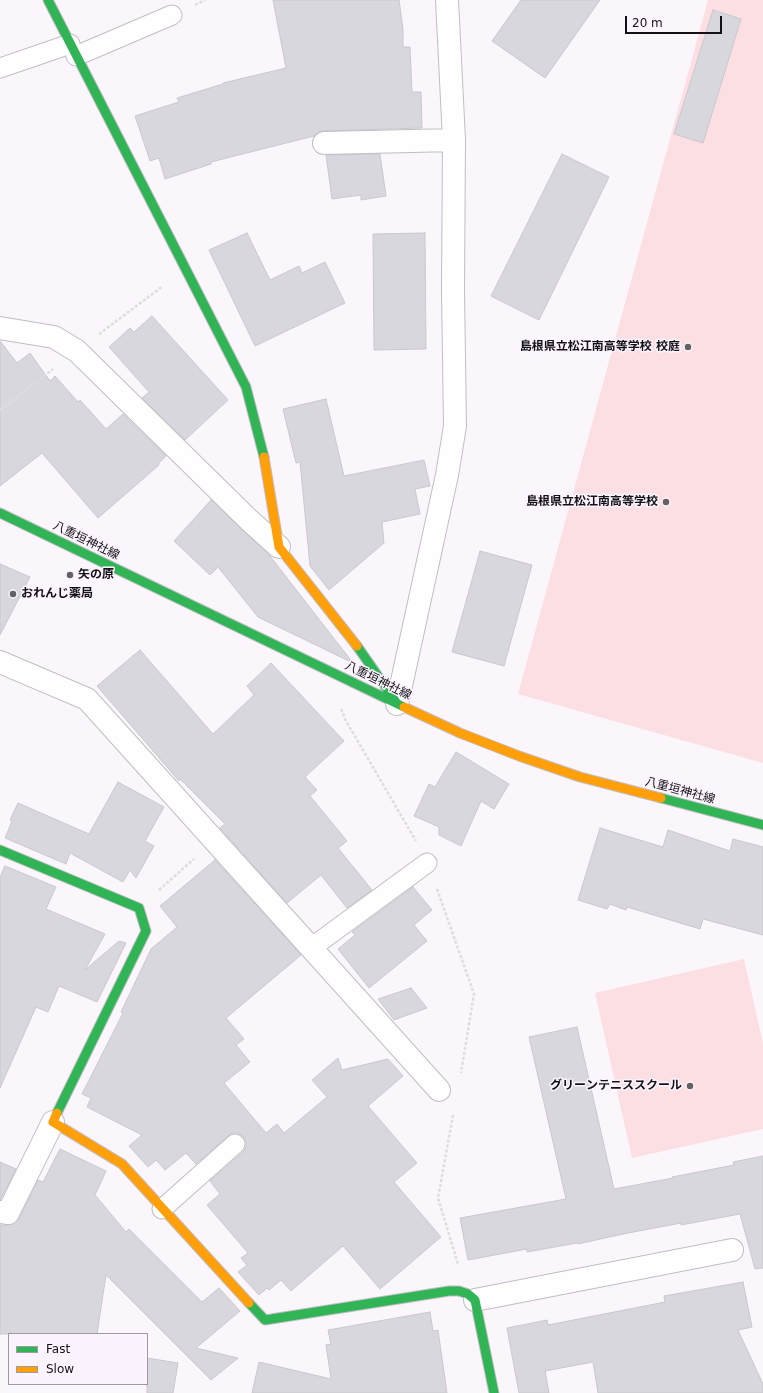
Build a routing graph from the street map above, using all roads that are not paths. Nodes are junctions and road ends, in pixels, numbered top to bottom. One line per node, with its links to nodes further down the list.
1 (48, 0): 4 (street)
2 (447, 0): 6 (street)
3 (172, 15): 4 (lane)
4 (73, 50): 5 (lane); 10 (street)
5 (0, 68)
6 (454, 140): 7 (street); 12 (street)
7 (324, 143)
8 (0, 328): 10 (street)
9 (0, 513): 12 (street, 八重垣神社線)
10 (279, 547): 12 (street)
11 (0, 662): 16 (street)
12 (398, 704): 13 (street, 八重垣神社線)
13 (763, 825)
14 (0, 850): 18 (street)
15 (427, 863): 16 (lane)
16 (311, 948): 17 (street)
17 (439, 1090)
18 (53, 1122): 20 (street); 21 (street)
19 (235, 1144): 20 (lane)
20 (162, 1208): 23 (street)
21 (0, 1212)
22 (732, 1250): 23 (street)
23 (470, 1296): 24 (street)
24 (494, 1393)

